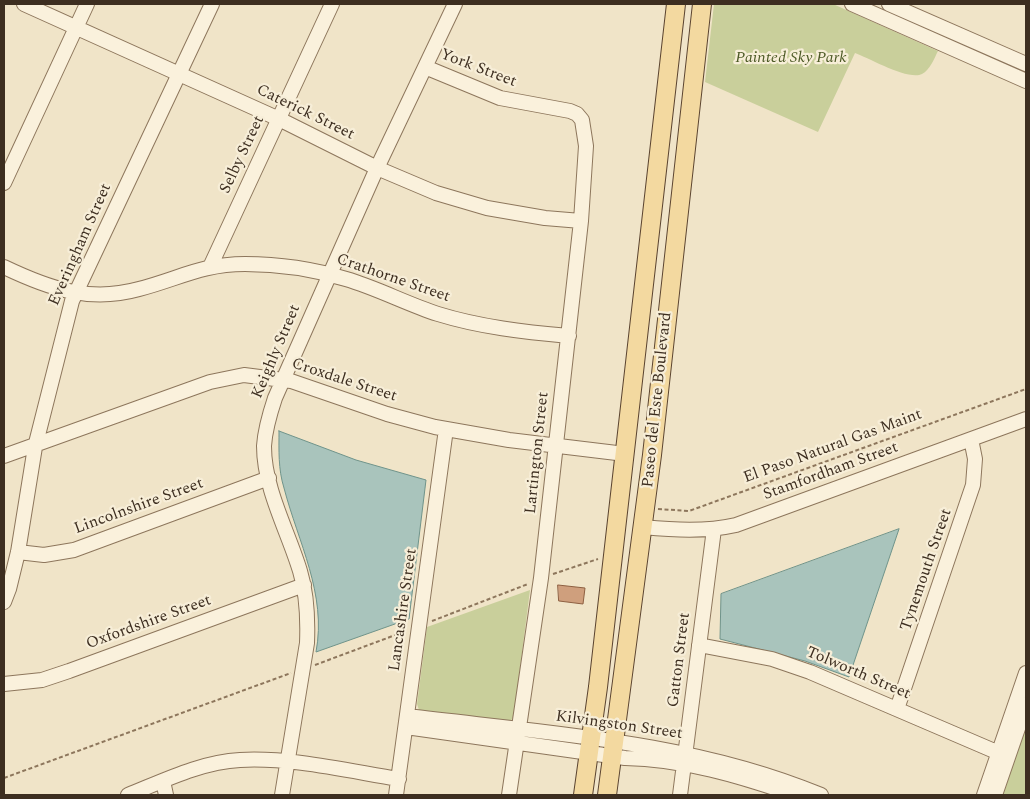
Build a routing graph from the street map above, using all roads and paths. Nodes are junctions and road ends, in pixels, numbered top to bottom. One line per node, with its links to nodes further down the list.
1 (24, 4): 11 (street, Caterick Street)
2 (87, 4): 11 (street)
3 (212, 4): 14 (street, Everingham Street)
4 (332, 4): 17 (street, Selby Street)
5 (456, 4): 13 (street, Keighly Street)
6 (676, 4): 33 (main road, Paseo del Este Boulevard)
7 (702, 4): 36 (main road, Paseo del Este Boulevard)
8 (852, 4): 10 (street)
9 (889, 4): 12 (street)
10 (881, 9): 15 (street)
11 (76, 27): 14 (street, Caterick Street); 19 (street)
12 (1026, 64)
13 (425, 67): 16 (street, York Street); 18 (street, Keighly Street)
14 (179, 75): 17 (street, Caterick Street); 24 (street, Everingham Street)
15 (1026, 81)
16 (577, 114): 20 (street, Lartington Street)
17 (279, 119): 18 (street, Caterick Street); 21 (street, Selby Street)
18 (378, 168): 20 (street, Caterick Street); 23 (street, Keighly Street)
19 (4, 183)
20 (580, 222): 25 (street, Lartington Street)
21 (210, 266): 23 (street, Crathorne Street); 24 (street, Crathorne Street)
22 (4, 267): 24 (street, Crathorne Street)
23 (330, 275): 25 (street, Crathorne Street); 26 (street, Keighly Street)
24 (75, 293): 32 (street, Everingham Street)
25 (569, 336): 31 (street, Lartington Street)
26 (283, 380): 29 (street, Croxdale Street); 32 (street, Croxdale Street); 35 (street, Keighly Street)
27 (1026, 389): 36 (path, El Paso Natural Gas Maint)
28 (1026, 419): 30 (street, Stamfordham Street)
29 (446, 429): 31 (street, Croxdale Street); 47 (street, Lancashire Street)
30 (971, 439): 38 (street, Stamfordham Street); 46 (street, Tynemouth Street)
31 (557, 446): 33 (street, Croxdale Street); 48 (street, Lartington Street)
32 (35, 447): 34 (street, Croxdale Street); 39 (street, Everingham Street)
33 (625, 454): 49 (main road, Paseo del Este Boulevard)
34 (4, 456)
35 (269, 478): 39 (street, Lincolnshire Street); 40 (street, Keighly Street)
36 (646, 509): 37 (main road, Paseo del Este Boulevard)
37 (643, 527): 38 (street, Stamfordham Street); 50 (main road, Paseo del Este Boulevard)
38 (714, 529): 42 (street, Gatton Street)
39 (18, 552): 41 (street, Everingham Street)
40 (304, 585): 44 (street, Oxfordshire Street); 53 (street, Keighly Street)
41 (4, 602)
42 (699, 645): 46 (street, Tolworth Street); 52 (street, Gatton Street)
43 (1026, 673): 45 (street)
44 (4, 684)
45 (1024, 705): 51 (street); 67 (street)
46 (897, 709): 51 (street, Tolworth Street)
47 (406, 722): 48 (street, Kilvingston Street); 54 (street, Lancashire Street)
48 (517, 736): 49 (street, Kilvingston Street); 60 (street, Lartington Street)
49 (590, 746): 50 (street, Kilvingston Street); 61 (main road, Paseo del Este Boulevard)
50 (614, 749): 52 (street, Kilvingston Street); 62 (main road, Paseo del Este Boulevard)
51 (999, 753): 66 (street)
52 (685, 759): 63 (street, Gatton Street); 64 (street, Kilvingston Street); 65 (street, Kilvingston Street)
53 (288, 762): 54 (street); 55 (street); 58 (street, Keighly Street)
54 (399, 779): 59 (street, Lancashire Street)
55 (163, 781): 56 (street); 57 (street)
56 (128, 795)
57 (166, 795)
58 (282, 795)
59 (396, 795)
60 (509, 795)
61 (583, 795)
62 (607, 795)
63 (680, 795)
64 (795, 795)
65 (821, 795)
66 (984, 795)
67 (995, 795)

